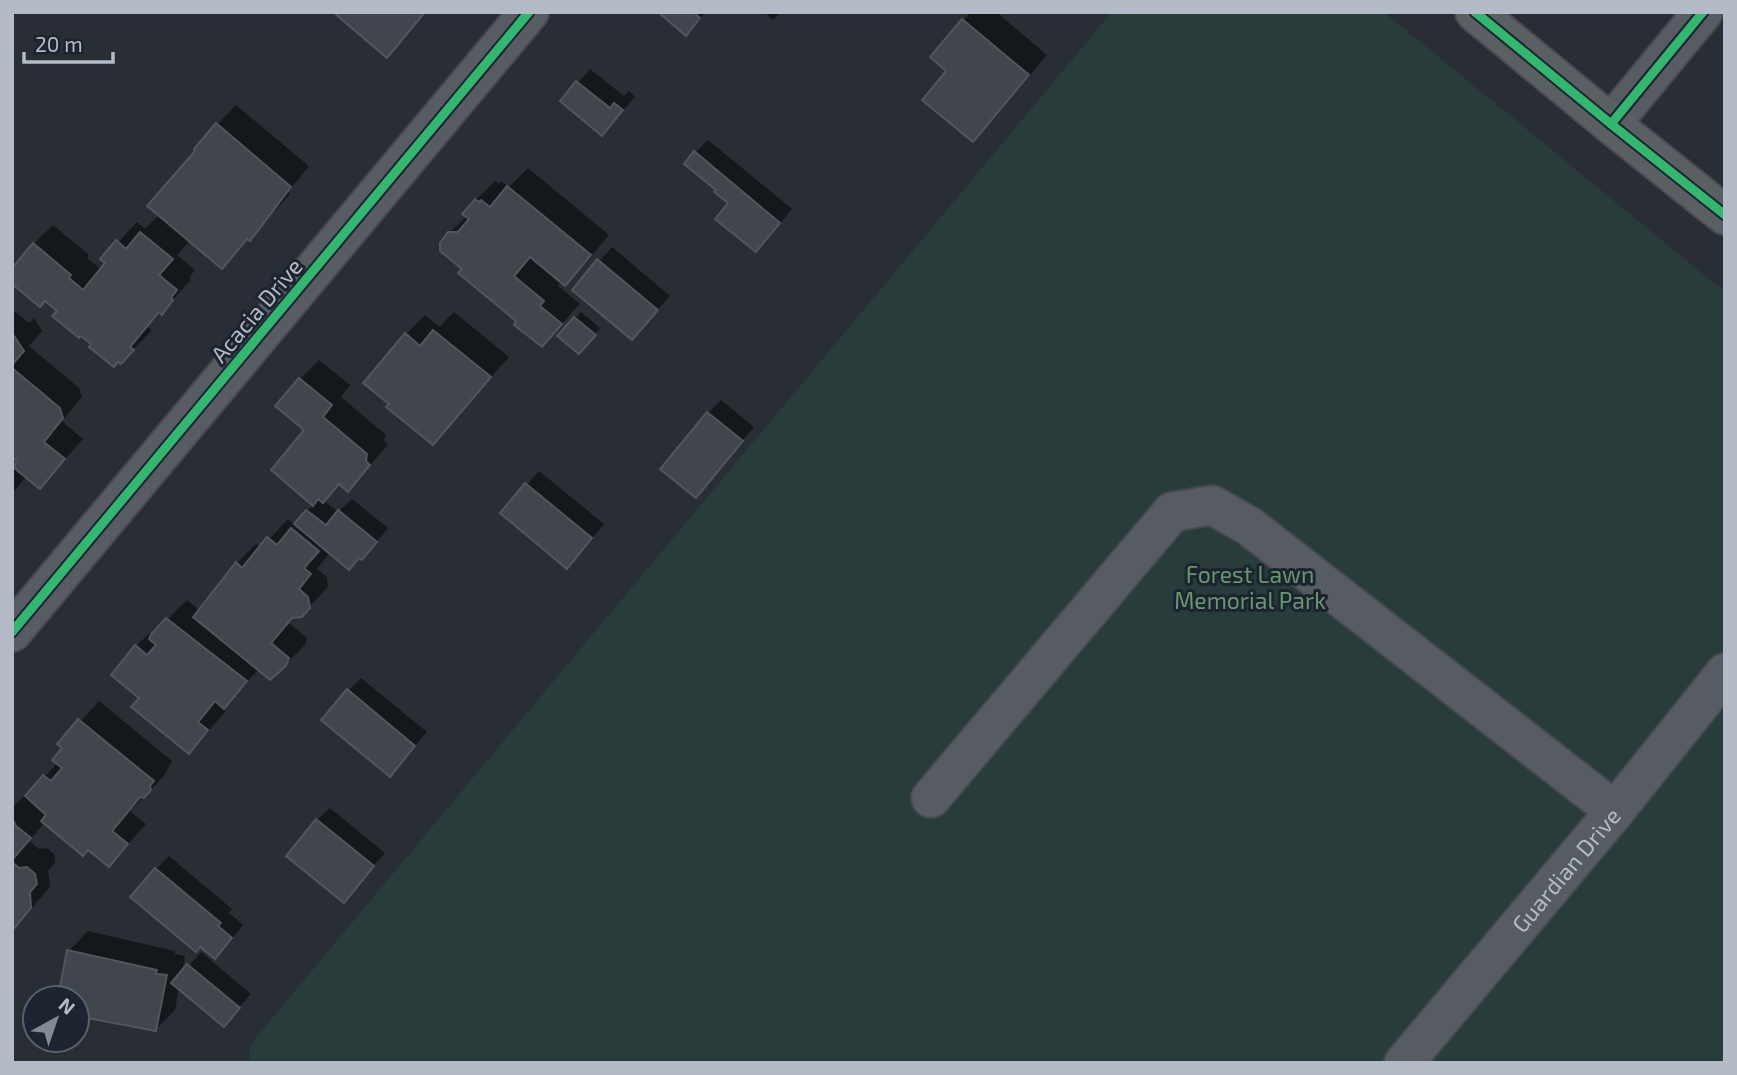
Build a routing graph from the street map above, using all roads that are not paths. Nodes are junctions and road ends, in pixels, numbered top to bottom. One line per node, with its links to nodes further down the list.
1 (529, 12): 6 (street, Acacia Drive)
2 (1475, 12): 4 (main road)
3 (1703, 12): 4 (street)
4 (1611, 124): 5 (main road)
5 (1725, 215)
6 (12, 632)
7 (1725, 673): 9 (street, Guardian Drive)
8 (931, 798): 9 (street)
9 (1615, 811): 10 (street, Guardian Drive)
10 (1404, 1063)

